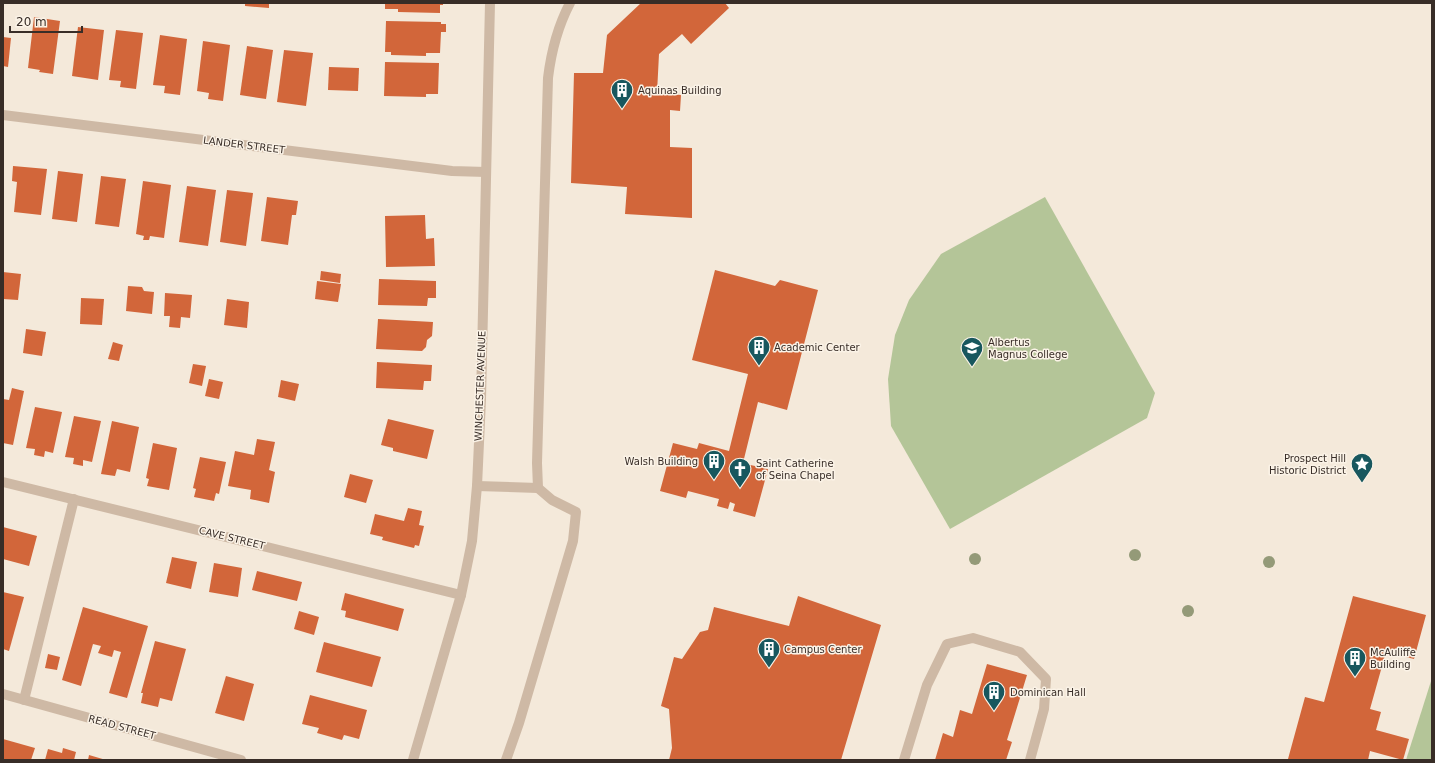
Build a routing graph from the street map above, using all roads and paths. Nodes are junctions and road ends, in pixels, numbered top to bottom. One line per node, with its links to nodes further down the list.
1 (490, 3): 4 (street, WINCHESTER AVENUE)
2 (570, 3): 7 (street)
3 (3, 115): 4 (street, LANDER STREET)
4 (486, 172): 6 (street, WINCHESTER AVENUE)
5 (3, 482): 8 (street, CAVE STREET)
6 (476, 486): 7 (street); 9 (street, WINCHESTER AVENUE)
7 (538, 488): 14 (street)
8 (74, 500): 9 (street, CAVE STREET); 11 (street)
9 (461, 595): 13 (street, WINCHESTER AVENUE)
10 (3, 694): 11 (street, READ STREET)
11 (24, 700): 12 (street, READ STREET)
12 (241, 760)
13 (413, 760)
14 (506, 760)
15 (904, 760): 16 (street)
16 (1030, 760)

